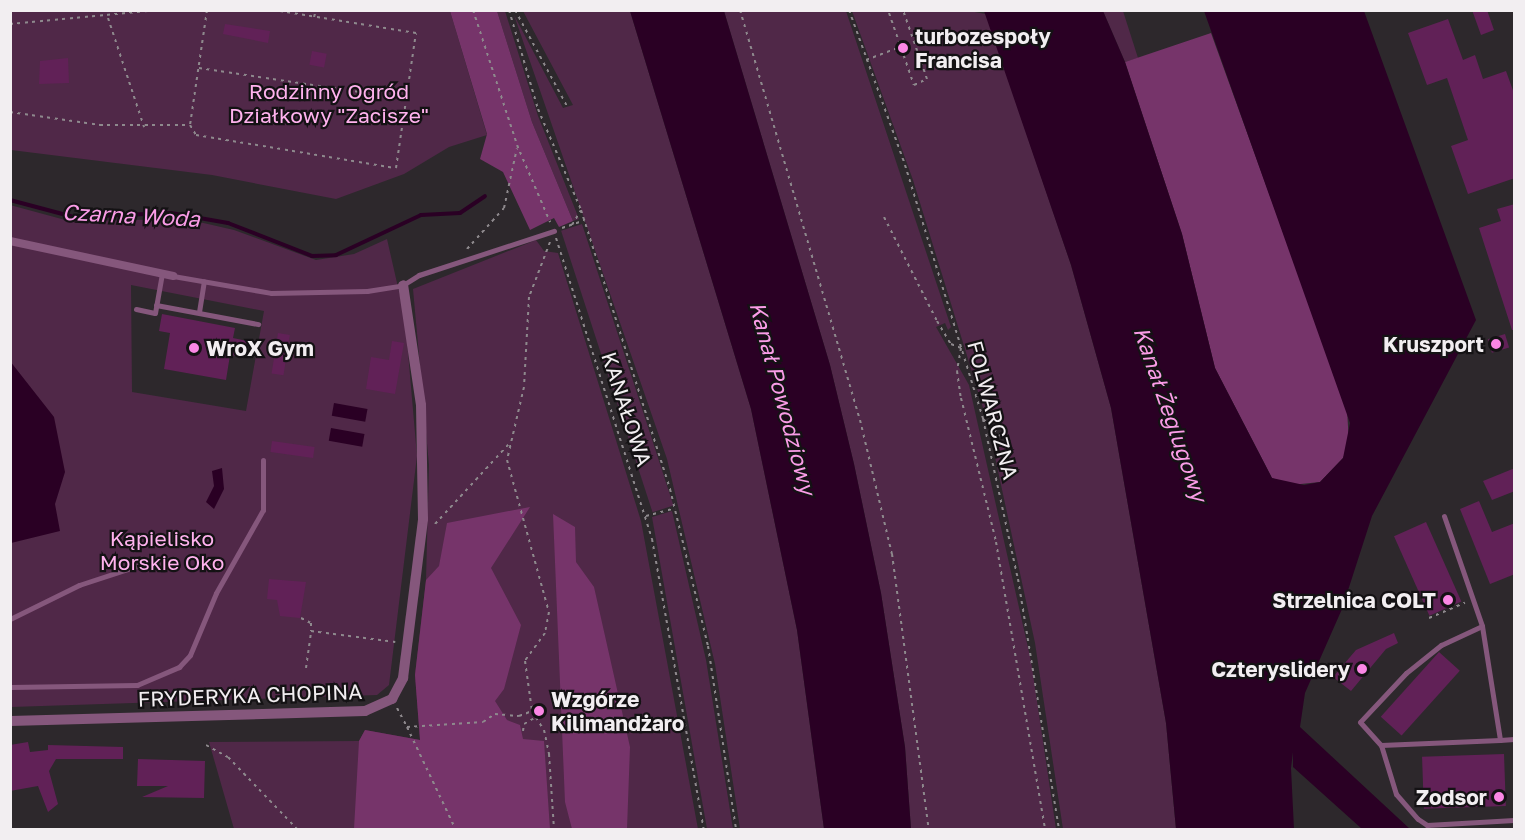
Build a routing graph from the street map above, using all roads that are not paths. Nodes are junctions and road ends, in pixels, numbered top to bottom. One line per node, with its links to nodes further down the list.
1 (554, 231): 6 (lane)
2 (10, 241): 3 (street)
3 (162, 274): 4 (street); 7 (lane)
4 (173, 276): 5 (lane)
5 (204, 281): 6 (lane); 9 (lane)
6 (403, 285): 17 (street, FRYDERYKA CHOPINA)
7 (156, 305): 8 (lane); 9 (lane)
8 (136, 309)
9 (199, 312): 10 (lane)
10 (258, 324)
11 (263, 460): 16 (lane)
12 (1444, 516): 15 (lane)
13 (146, 563): 14 (lane)
14 (10, 619)
15 (1482, 626): 18 (lane); 20 (lane)
16 (10, 687)
17 (10, 722)
18 (1500, 740): 19 (lane); 20 (lane)
19 (1515, 740)
20 (1381, 745): 21 (lane)
21 (1515, 820)

